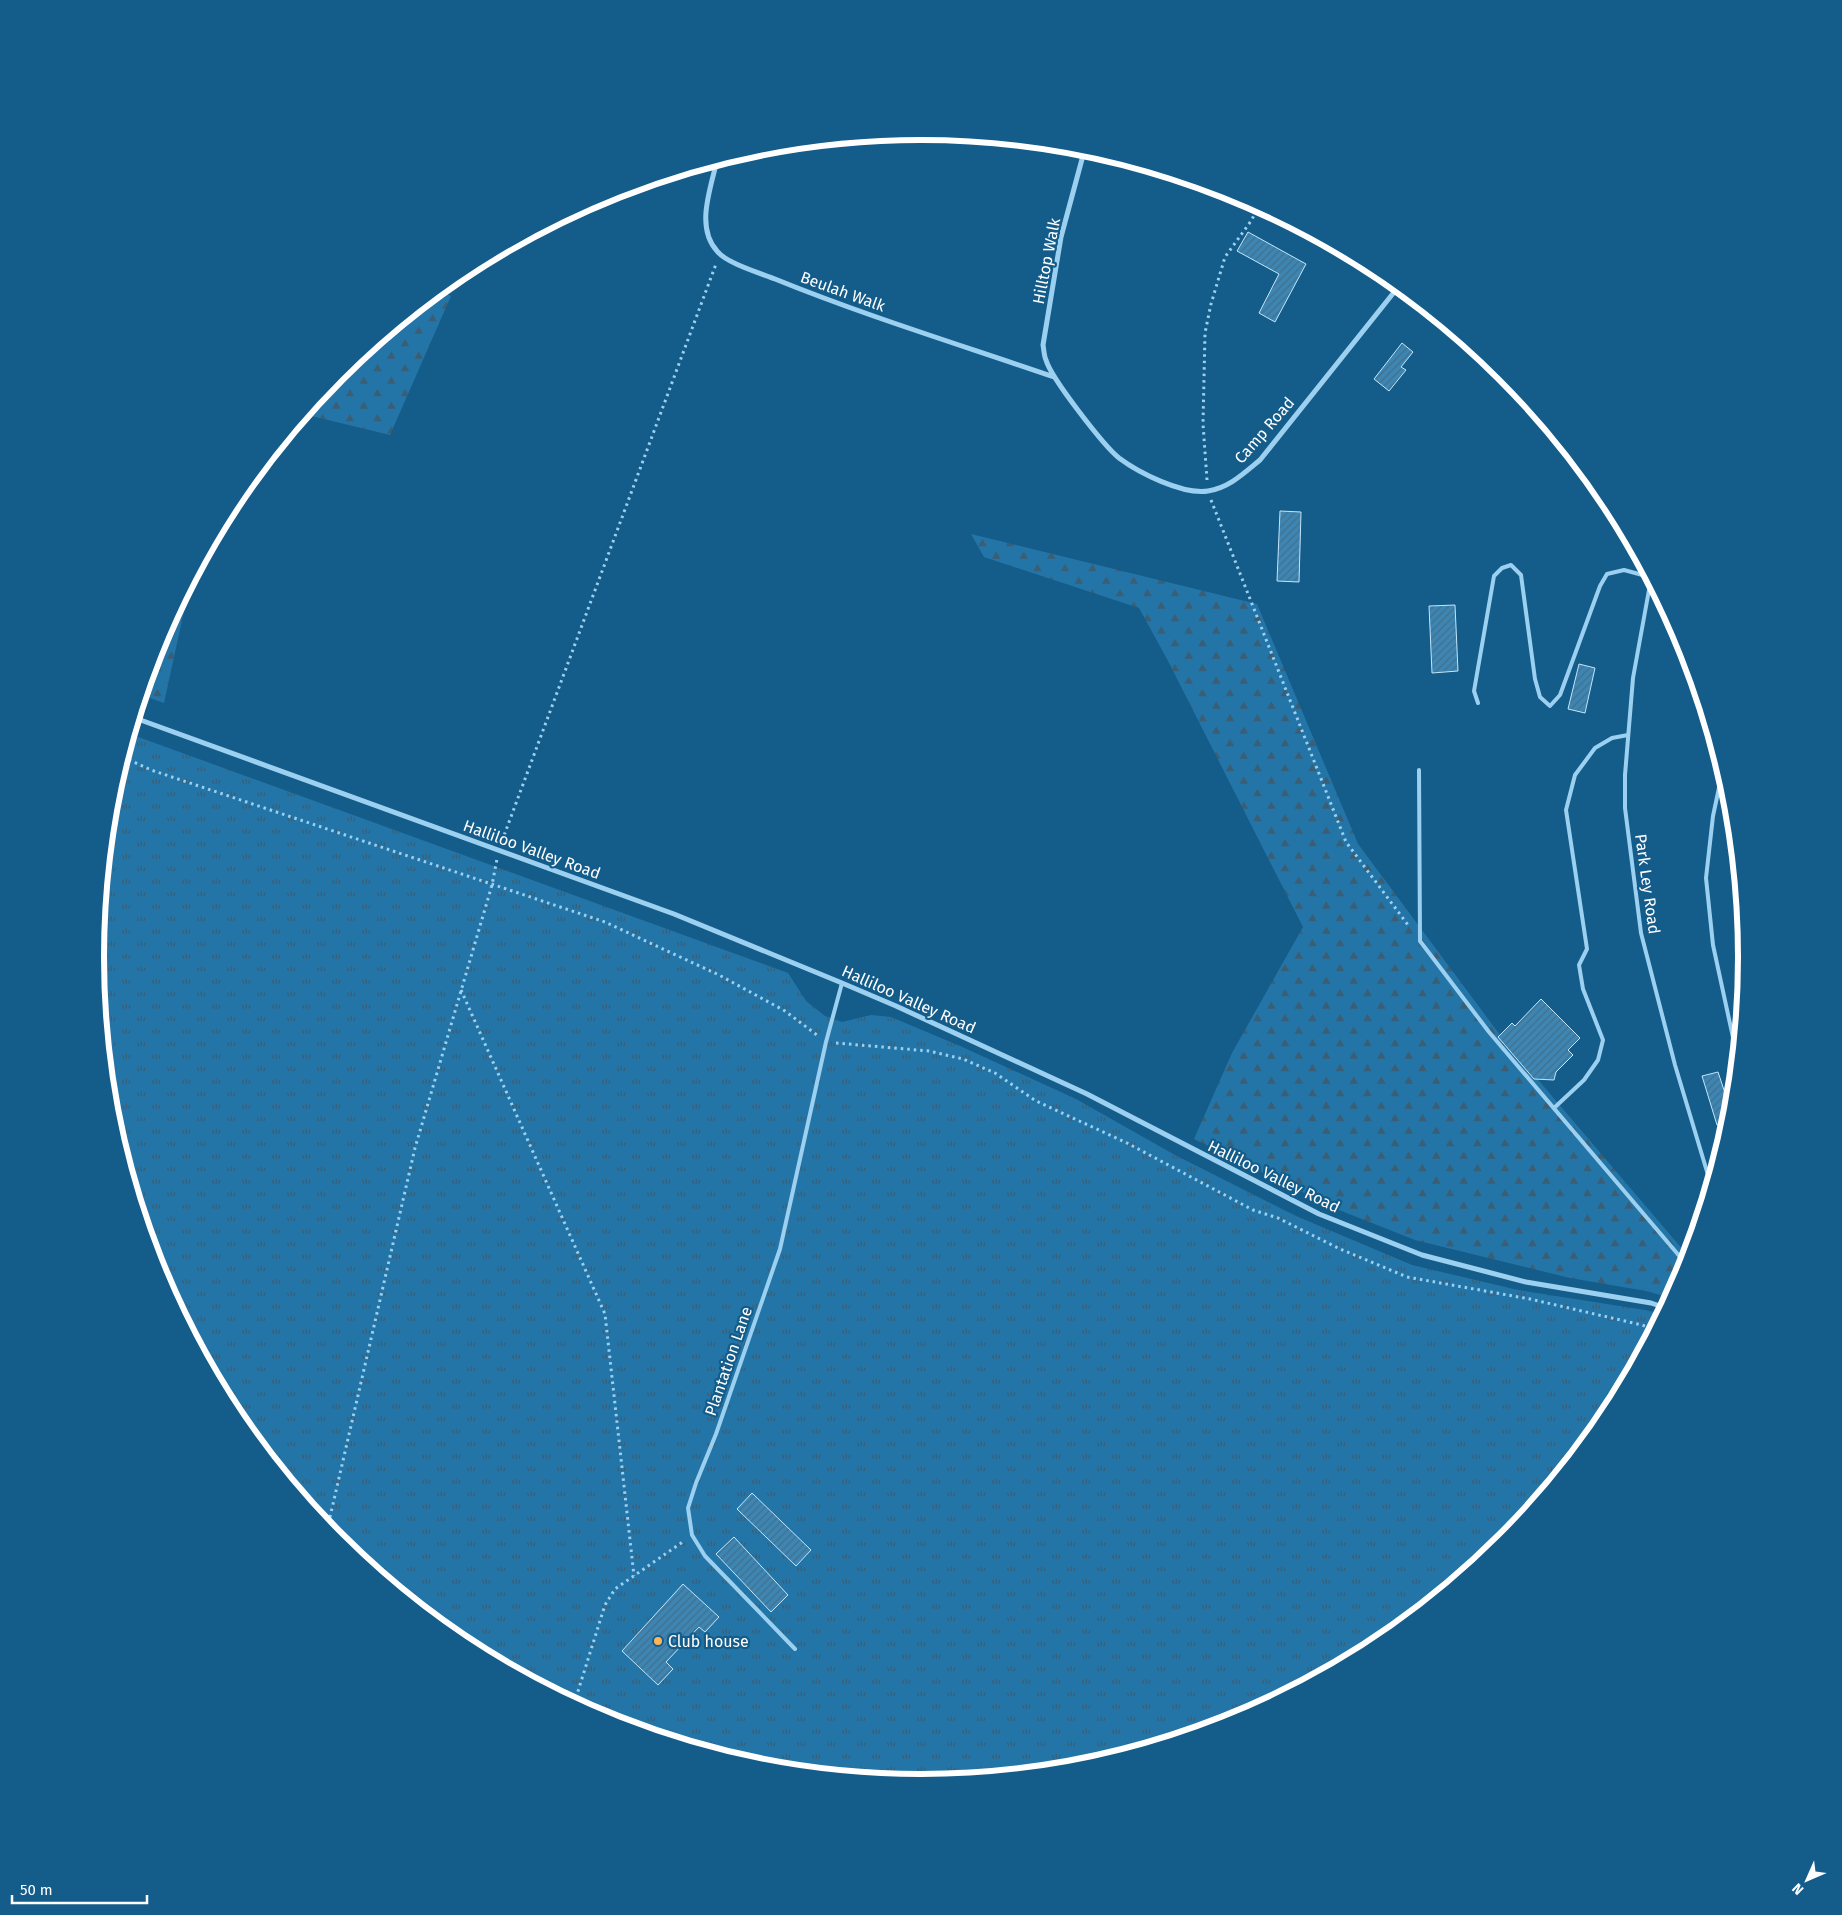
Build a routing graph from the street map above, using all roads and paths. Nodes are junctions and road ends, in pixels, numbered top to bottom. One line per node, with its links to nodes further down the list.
1 (1083, 157): 6 (street, Hilltop Walk)
2 (715, 167): 4 (street)
3 (1256, 212): 7 (path)
4 (717, 252): 6 (street, Beulah Walk); 16 (path)
5 (1394, 292): 7 (street, Camp Road)
6 (1054, 377): 7 (street, Camp Road)
7 (1207, 491): 18 (path)
8 (1643, 576): 10 (lane)
9 (1649, 586): 12 (lane, Park Ley Road)
10 (1478, 704)
11 (140, 720): 16 (street, Halliloo Valley Road)
12 (1628, 735): 23 (lane); 24 (lane, Park Ley Road)
13 (129, 760): 17 (path)
14 (1419, 770): 18 (lane)
15 (1720, 785): 21 (lane)
16 (499, 850): 17 (path); 19 (street, Halliloo Valley Road)
17 (492, 885): 20 (path); 22 (path)
18 (1420, 941): 23 (lane)
19 (842, 983): 22 (lane, Plantation Lane); 26 (street, Halliloo Valley Road)
20 (461, 990): 28 (path); 30 (path)
21 (1734, 1041)
22 (826, 1042): 27 (path); 29 (lane, Plantation Lane)
23 (1554, 1108): 25 (lane)
24 (1708, 1175)
25 (1681, 1258)
26 (1660, 1306)
27 (1649, 1328)
28 (329, 1520)
29 (692, 1535): 30 (path); 31 (lane)
30 (634, 1576): 32 (path)
31 (796, 1650)
32 (576, 1698)

